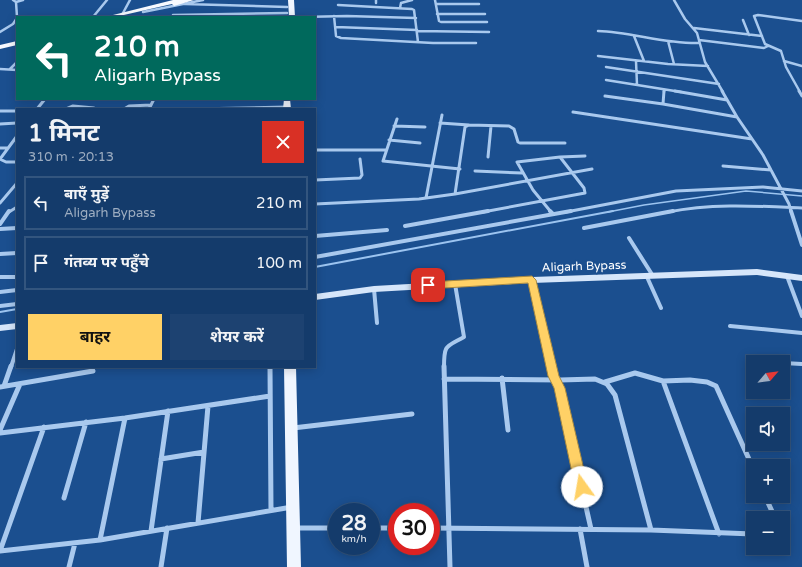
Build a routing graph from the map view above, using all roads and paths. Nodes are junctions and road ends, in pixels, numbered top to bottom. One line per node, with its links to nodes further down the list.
1 (13, 0): 13 (street)
2 (23, 0): 13 (street)
3 (107, 0): 25 (street)
4 (130, 0): 26 (street)
5 (180, 0): 26 (highway)
6 (191, 0): 20 (highway)
7 (203, 0): 14 (street)
8 (287, 0): 18 (main road)
9 (291, 0): 28 (main road)
10 (412, 0): 19 (street)
11 (435, 0): 15 (street)
12 (674, 0): 37 (street)
13 (16, 2): 24 (street)
14 (185, 4): 18 (street); 20 (street)
15 (436, 4): 16 (street); 21 (street)
16 (479, 4)
17 (338, 5): 19 (street)
18 (287, 7): 28 (main road)
19 (400, 8): 31 (street)
20 (143, 12): 26 (highway)
21 (437, 14): 22 (street); 35 (street)
22 (485, 14)
23 (173, 15): 27 (street)
24 (17, 16)
25 (95, 16)
26 (123, 16)
27 (218, 16): 28 (street)
28 (289, 16)
29 (334, 16): 30 (street); 31 (street); 36 (street)
30 (316, 17)
31 (416, 18): 38 (street)
32 (16, 20): 40 (street)
33 (743, 20): 42 (street)
34 (802, 21): 44 (street)
35 (487, 22)
36 (336, 26): 38 (street); 48 (street)
37 (694, 28): 42 (street); 47 (street)
38 (417, 31): 41 (street); 48 (street)
39 (598, 31): 43 (street)
40 (0, 32)
41 (489, 32)
42 (749, 35): 44 (street)
43 (634, 36): 46 (street); 56 (street)
44 (762, 36): 52 (street)
45 (16, 39): 49 (highway)
46 (668, 41): 47 (street); 59 (street)
47 (699, 41): 52 (street); 60 (street)
48 (418, 42): 51 (street)
49 (0, 43)
50 (16, 43): 53 (highway)
51 (476, 43)
52 (768, 46): 57 (street)
53 (0, 47)
54 (598, 56): 55 (street)
55 (636, 61): 56 (street); 67 (street)
56 (644, 61): 59 (street)
57 (784, 61): 61 (street); 74 (street)
58 (16, 63): 65 (street)
59 (674, 64): 60 (street)
60 (708, 66): 70 (street)
61 (802, 66)
62 (606, 68): 67 (street)
63 (0, 69): 64 (street)
64 (5, 69): 65 (street); 68 (street)
65 (10, 70): 66 (street)
66 (16, 70)
67 (637, 72): 70 (street); 71 (street)
68 (0, 73)
69 (606, 80): 71 (street)
70 (718, 84): 77 (street)
71 (637, 85): 72 (street)
72 (664, 90): 77 (street); 78 (street)
73 (605, 96): 78 (street)
74 (802, 96)
75 (44, 100): 82 (street)
76 (154, 100): 79 (street)
77 (727, 100): 91 (street)
78 (663, 104): 91 (street)
79 (151, 105): 81 (street); 85 (street)
80 (289, 106): 86 (street)
81 (134, 107)
82 (38, 108)
83 (68, 108): 84 (street)
84 (94, 108)
85 (150, 108)
86 (226, 108)
87 (16, 110): 88 (street)
88 (0, 111)
89 (573, 112): 101 (street)
90 (442, 115): 94 (street)
91 (737, 117): 101 (street)
92 (397, 120): 97 (street)
93 (16, 123): 95 (street)
94 (440, 123): 96 (street); 114 (street)
95 (0, 124)
96 (469, 125): 98 (street); 116 (street)
97 (394, 126): 99 (street); 102 (street)
98 (491, 126): 104 (street); 110 (street)
99 (425, 128)
100 (16, 137): 106 (street)
101 (752, 139): 118 (street)
102 (389, 140): 103 (street); 108 (street)
103 (420, 143)
104 (565, 143)
105 (0, 148): 106 (street)
106 (7, 148): 113 (street)
107 (316, 150): 108 (street)
108 (386, 150): 114 (street)
109 (585, 156): 111 (street)
110 (488, 157)
111 (560, 157): 120 (street); 121 (street)
112 (360, 159): 122 (street)
113 (16, 162)
114 (432, 166): 116 (street); 128 (street)
115 (723, 166): 118 (street)
116 (460, 169): 127 (street)
117 (592, 169): 121 (street)
118 (771, 170): 125 (street)
119 (475, 171): 120 (street)
120 (522, 173): 123 (street)
121 (572, 173): 123 (street); 129 (street)
122 (316, 180)
123 (526, 181): 127 (street); 129 (street)
124 (16, 184): 130 (street)
125 (781, 189): 126 (street); 132 (street); 135 (street)
126 (802, 192)
127 (455, 194): 128 (street)
128 (426, 198): 131 (street)
129 (540, 201): 135 (street); 137 (street)
130 (0, 203)
131 (316, 204)
132 (789, 205): 134 (street); 139 (street); 144 (street)
133 (16, 207): 136 (street)
134 (802, 208)
135 (553, 214): 147 (street)
136 (0, 224)
137 (405, 226)
138 (16, 228): 140 (street)
139 (584, 228)
140 (0, 229)
141 (388, 230): 142 (street)
142 (316, 236)
143 (630, 238): 151 (street)
144 (802, 245)
145 (0, 254): 146 (street)
146 (16, 254)
147 (316, 256)
148 (786, 276): 151 (main road, Aligarh Bypass); 152 (main road, Aligarh Bypass); 163 (street)
149 (0, 277): 150 (street)
150 (16, 277)
151 (650, 277): 153 (main road, Aligarh Bypass); 162 (street)
152 (802, 278)
153 (532, 280): 154 (main road, Aligarh Bypass); 177 (street)
154 (455, 283): 156 (main road, Aligarh Bypass); 176 (street)
155 (16, 290): 158 (street)
156 (371, 290): 157 (main road, Aligarh Bypass); 159 (main road, Aligarh Bypass); 164 (street)
157 (316, 291)
158 (0, 292)
159 (316, 297)
160 (16, 304): 161 (street)
161 (0, 306)
162 (660, 308)
163 (802, 316)
164 (377, 323)
165 (16, 326): 167 (main road)
166 (730, 326): 168 (street)
167 (0, 328)
168 (802, 333)
169 (16, 351): 181 (street)
170 (790, 363): 171 (street)
171 (802, 364)
172 (270, 368): 182 (street)
173 (290, 368): 189 (main road)
174 (93, 371): 180 (street)
175 (502, 378): 176 (street); 177 (street); 190 (street)
176 (444, 379): 203 (street)
177 (556, 380): 179 (street); 205 (street)
178 (663, 381): 179 (street); 194 (street); 208 (street)
179 (605, 382): 206 (street)
180 (20, 384): 181 (street); 191 (street)
181 (2, 386)
182 (270, 396): 183 (street); 197 (street)
183 (208, 406): 184 (street); 192 (street)
184 (168, 411): 186 (street); 193 (street)
185 (412, 414): 189 (street)
186 (125, 418): 187 (street); 210 (street)
187 (86, 422): 188 (street); 195 (street)
188 (44, 427): 191 (street); 212 (street)
189 (292, 428): 196 (main road)
190 (508, 430)
191 (0, 432)
192 (204, 452): 193 (street); 198 (street)
193 (161, 459): 207 (street)
194 (749, 459)
195 (64, 498)
196 (294, 507): 197 (street); 200 (main road)
197 (271, 510): 198 (street)
198 (198, 523): 199 (street)
199 (167, 528): 207 (street); 214 (street)
200 (294, 528): 201 (street); 215 (main road)
201 (328, 528)
202 (440, 528): 203 (street)
203 (448, 528): 204 (street); 216 (street)
204 (580, 529): 205 (street); 217 (street)
205 (591, 529): 206 (street)
206 (652, 530): 208 (street)
207 (151, 531): 210 (street)
208 (719, 534): 209 (street)
209 (746, 534)
210 (100, 540): 211 (street)
211 (75, 543): 212 (street); 213 (street)
212 (0, 551)
213 (69, 567)
214 (161, 567)
215 (294, 567)
216 (450, 567)
217 (587, 567)

